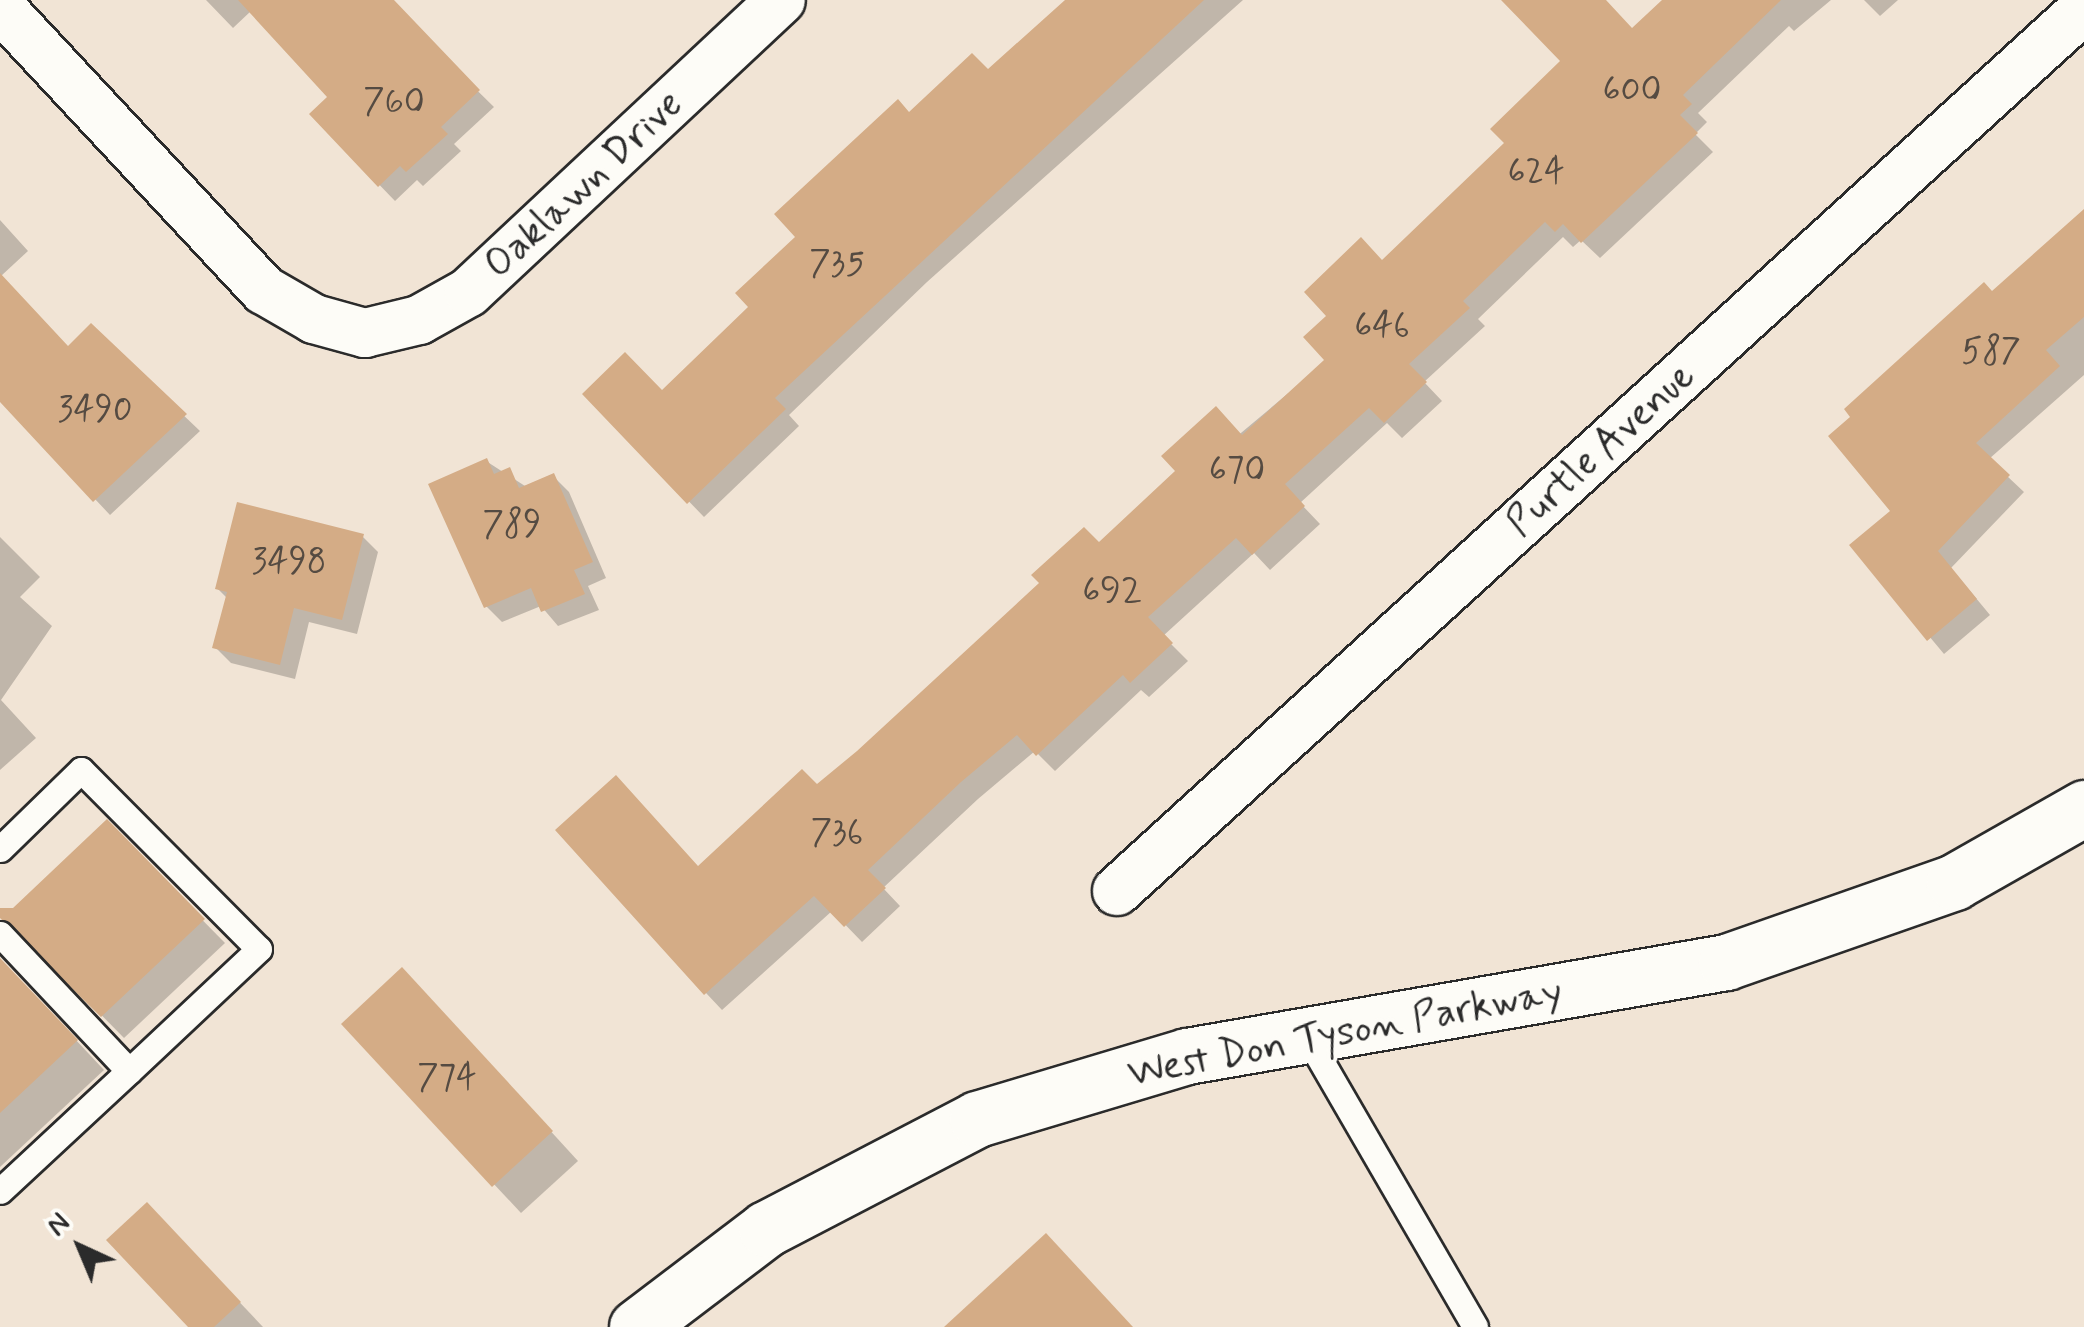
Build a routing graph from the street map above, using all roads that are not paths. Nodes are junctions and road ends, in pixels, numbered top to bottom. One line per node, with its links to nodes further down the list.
1 (782, 0): 2 (street, Oaklawn Drive)
2 (0, 7)
3 (2084, 9): 6 (street, Purtle Avenue)
4 (2084, 808): 8 (main road, West Don Tyson Parkway)
5 (0, 848): 9 (lane)
6 (1117, 890)
7 (0, 934): 9 (lane)
8 (1306, 1035): 11 (main road, West Don Tyson Parkway); 12 (lane)
9 (129, 1070): 10 (lane)
10 (0, 1191)
11 (636, 1327)
12 (1475, 1327)

